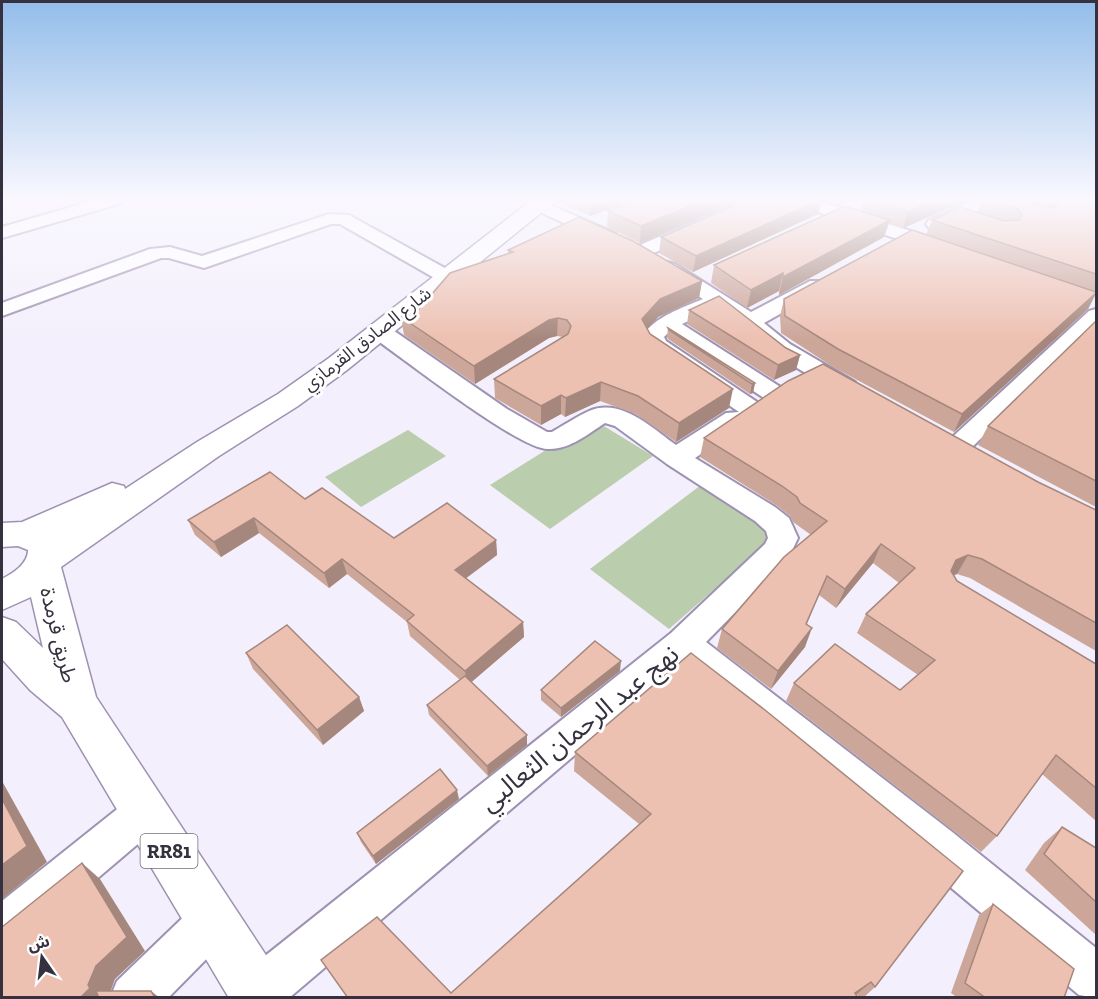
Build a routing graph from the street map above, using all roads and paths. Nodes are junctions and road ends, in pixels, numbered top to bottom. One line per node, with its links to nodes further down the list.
1 (252, 246): 15 (street)
2 (391, 246): 10 (street)
3 (485, 246): 10 (main road, شارع الصادق القرمازي)
4 (631, 246): 8 (street)
5 (654, 246): 8 (street)
6 (936, 246): 7 (street)
7 (952, 251)
8 (640, 252): 12 (street)
9 (713, 273): 12 (street)
10 (445, 276): 18 (main road, شارع الصادق القرمازي)
11 (834, 276): 16 (street)
12 (692, 283): 13 (street)
13 (719, 299): 16 (street); 17 (street)
14 (1093, 306): 23 (street)
15 (2, 310)
16 (750, 322): 19 (street)
17 (668, 324): 20 (street); 22 (street)
18 (379, 331): 24 (street); 25 (main road, شارع الصادق القرمازي)
19 (818, 371): 20 (street); 21 (street)
20 (773, 393): 22 (street)
21 (867, 399)
22 (751, 409): 24 (street)
23 (956, 448)
24 (676, 458): 28 (street, نهج عبد الرحمان الثعالبي)
25 (23, 542): 26 (main road, شارع الصادق القرمازي); 29 (main road, طريق قرمدة / RR81)
26 (2, 595)
27 (2, 633): 29 (main road, طريق قرمدة / RR81)
28 (683, 643): 33 (street); 34 (street, نهج عبد الرحمان الثعالبي)
29 (77, 705): 30 (main road, طريق قرمدة / RR81)
30 (145, 812): 31 (main road, طريق قرمدة / RR81); 32 (street)
31 (212, 921): 34 (main road, طريق قرمدة / RR81); 35 (street)
32 (2, 930)
33 (1096, 978)
34 (259, 995)
35 (134, 998)

